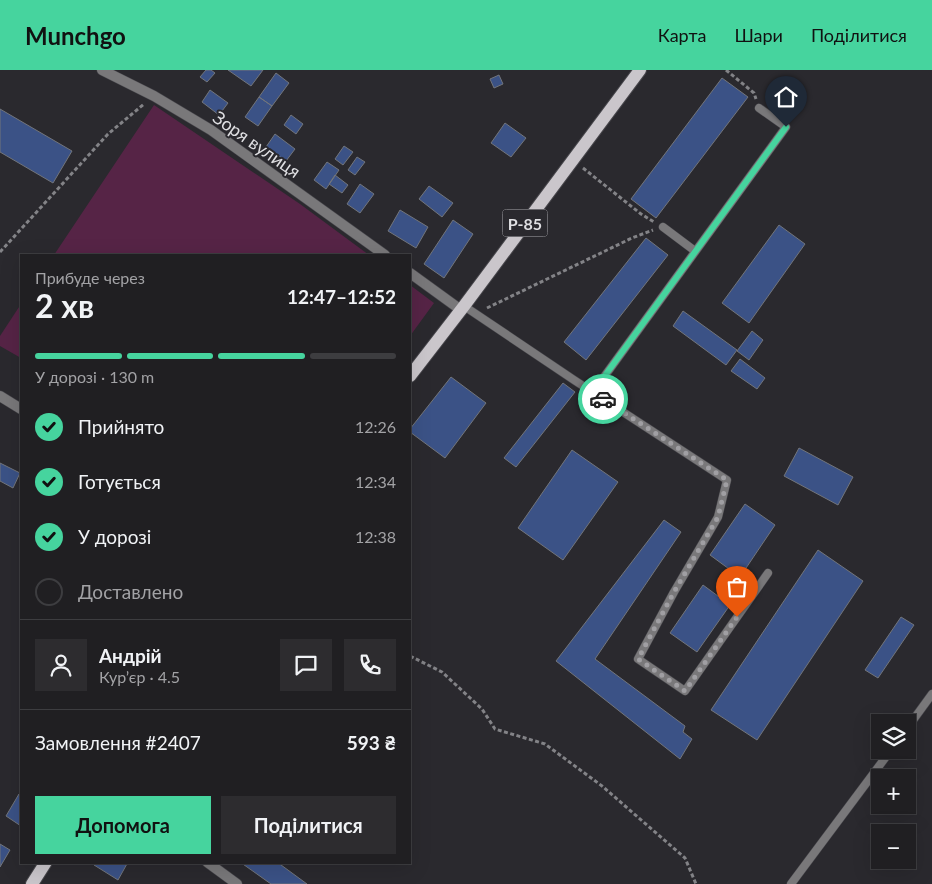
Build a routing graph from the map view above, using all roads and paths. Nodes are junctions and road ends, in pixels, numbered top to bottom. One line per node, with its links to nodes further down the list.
1 (102, 70): 4 (street, Зоря вулиця)
2 (640, 70): 6 (main road, Р-85)
3 (726, 70): 5 (path)
4 (154, 96): 9 (path); 10 (street, Зоря вулиця)
5 (759, 108): 8 (lane)
6 (573, 160): 7 (path); 12 (main road, Р-85)
7 (663, 227): 8 (lane); 13 (path)
8 (696, 251): 15 (lane)
9 (0, 252)
10 (385, 254)
11 (411, 273): 12 (street)
12 (462, 308): 14 (main road, Р-85); 15 (lane)
13 (487, 308)
14 (411, 375)
15 (593, 392): 18 (lane)
16 (0, 396): 17 (street)
17 (20, 407)
18 (768, 573)
19 (411, 656): 27 (path)
20 (932, 694): 21 (lane)
21 (916, 716)
22 (884, 759): 28 (lane)
23 (45, 864): 25 (main road)
24 (210, 864): 26 (street)
25 (32, 884)
26 (237, 884)
27 (696, 884)
28 (792, 884)

